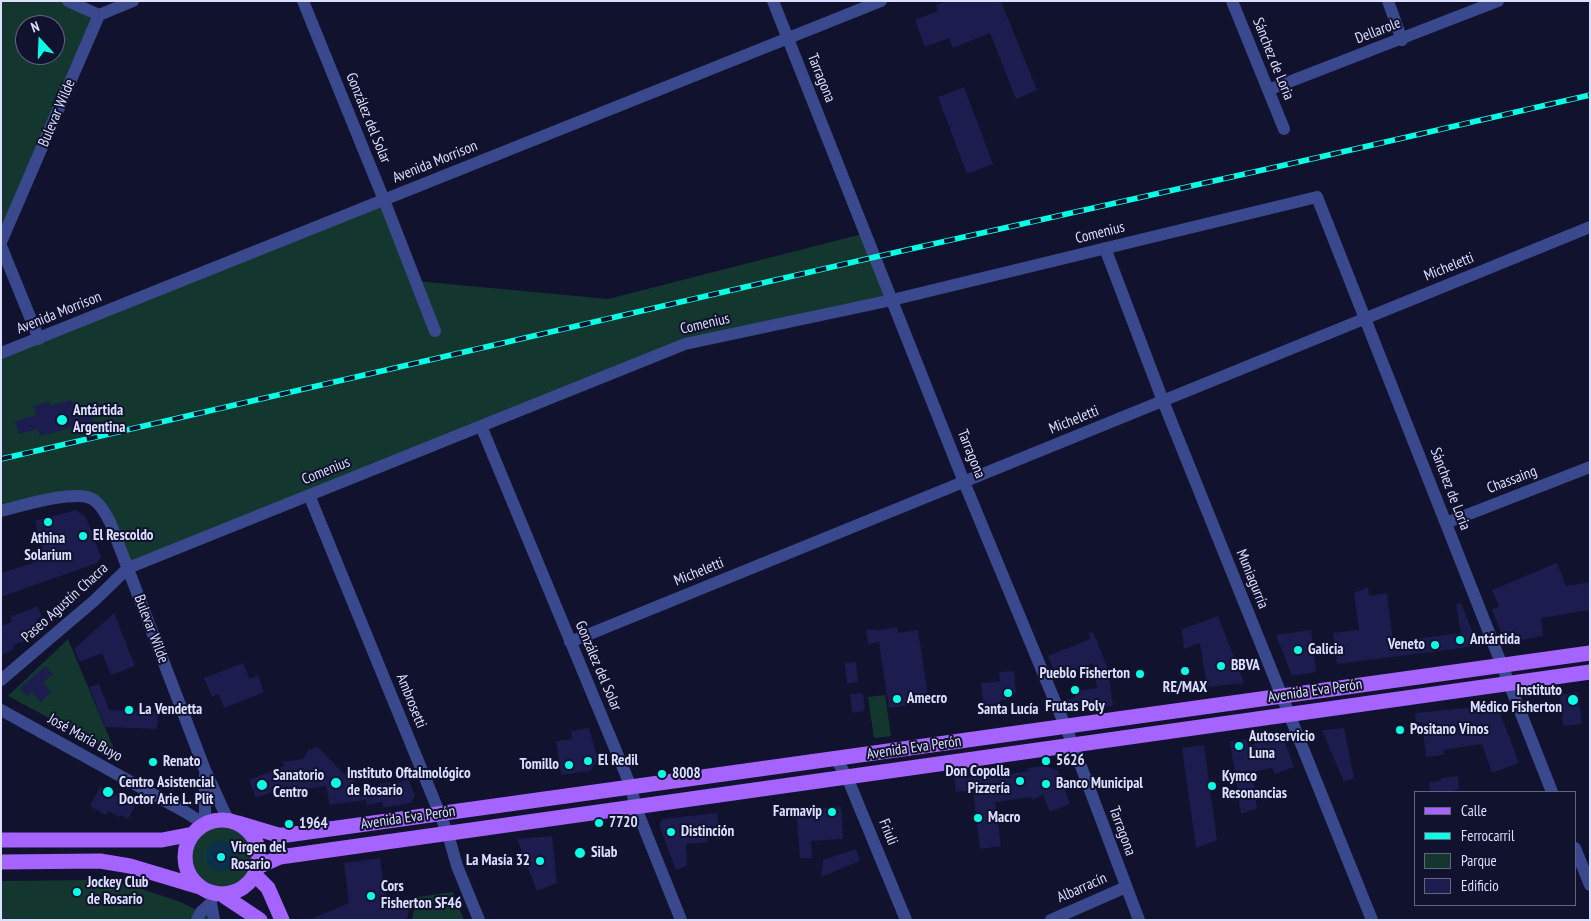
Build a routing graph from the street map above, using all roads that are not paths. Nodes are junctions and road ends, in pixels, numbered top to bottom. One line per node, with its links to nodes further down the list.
1 (68, 1): 9 (street)
2 (133, 1): 9 (street)
3 (303, 1): 15 (street, González del Solar)
4 (773, 1): 10 (street, Tarragona)
5 (880, 1): 10 (street, Avenida Morrison)
6 (1232, 1): 12 (street, Sánchez de Loria)
7 (1388, 1): 11 (street)
8 (1498, 1): 11 (street, Dellarole)
9 (98, 15): 17 (street, Bulevar Wilde)
10 (788, 38): 15 (street, Avenida Morrison); 20 (street, Tarragona)
11 (1402, 40): 12 (street, Dellarole)
12 (1268, 90): 13 (street, Sánchez de Loria)
13 (1284, 129)
14 (1317, 197): 19 (street, Comenius); 21 (street, Sánchez de Loria)
15 (384, 200): 22 (street, González del Solar); 23 (street, Avenida Morrison)
16 (1590, 227): 21 (street, Micheletti)
17 (1, 242)
18 (1, 246): 23 (street)
19 (1105, 248): 20 (street, Comenius); 25 (street, Muniagurría)
20 (892, 300): 26 (street, Comenius); 28 (street, Tarragona)
21 (1365, 318): 25 (street, Micheletti); 31 (street, Sánchez de Loria)
22 (435, 331)
23 (38, 338): 24 (street, Avenida Morrison)
24 (1, 353)
25 (1163, 401): 28 (street, Micheletti); 39 (street, Muniagurría)
26 (481, 426): 29 (street, Comenius); 33 (street, González del Solar)
27 (1590, 467): 31 (street, Chassaing)
28 (964, 482): 33 (street, Micheletti); 42 (street, Tarragona)
29 (309, 495): 32 (street, Comenius); 50 (street, Ambrosetti)
30 (1, 511): 32 (street, Bulevar Wilde)
31 (1446, 523): 35 (street, Sánchez de Loria)
32 (128, 568): 37 (street, Paseo Agustín Chacra); 45 (street, Bulevar Wilde)
33 (570, 642): 47 (street, González del Solar)
34 (1590, 653): 35 (main road, Avenida Eva Perón)
35 (1501, 665): 38 (street, Sánchez de Loria); 39 (main road, Avenida Eva Perón)
36 (1590, 672): 38 (main road, Avenida Eva Perón)
37 (1, 680)
38 (1509, 684): 41 (main road, Avenida Eva Perón); 48 (street, Sánchez de Loria)
39 (1281, 696): 41 (street, Muniagurría); 42 (main road, Avenida Eva Perón)
40 (1, 710): 52 (street, José María Buyo)
41 (1289, 715): 43 (main road, Avenida Eva Perón); 70 (street, Muniagurría)
42 (1065, 726): 43 (street, Tarragona); 44 (main road, Avenida Eva Perón)
43 (1073, 745): 46 (main road, Avenida Eva Perón); 59 (street, Tarragona)
44 (836, 759): 46 (street, Friuli); 47 (main road, Avenida Eva Perón)
45 (205, 770): 51 (street, Bulevar Wilde); 52 (street, Bulevar Wilde)
46 (848, 777): 49 (main road, Avenida Eva Perón); 67 (street, Friuli)
47 (631, 787): 49 (street, González del Solar); 50 (main road, Avenida Eva Perón)
48 (1552, 791)
49 (636, 808): 53 (main road, Avenida Eva Perón); 66 (street, González del Solar)
50 (440, 814): 51 (main road, Avenida Eva Perón); 53 (street, Ambrosetti)
51 (234, 822): 52 (main road); 57 (main road)
52 (201, 827): 54 (main road); 60 (main road)
53 (448, 834): 57 (main road, Avenida Eva Perón); 65 (street, Ambrosetti)
54 (1, 840)
55 (1576, 850): 58 (street)
56 (1, 862): 60 (main road)
57 (256, 871): 60 (main road); 64 (main road)
58 (1590, 885)
59 (1126, 887): 68 (street, Albarracín); 69 (street, Tarragona)
60 (211, 894): 61 (street); 62 (street); 63 (main road)
61 (197, 920)
62 (214, 920)
63 (260, 920)
64 (282, 920)
65 (479, 920)
66 (681, 920)
67 (906, 920)
68 (1051, 920)
69 (1139, 920)
70 (1372, 920)

